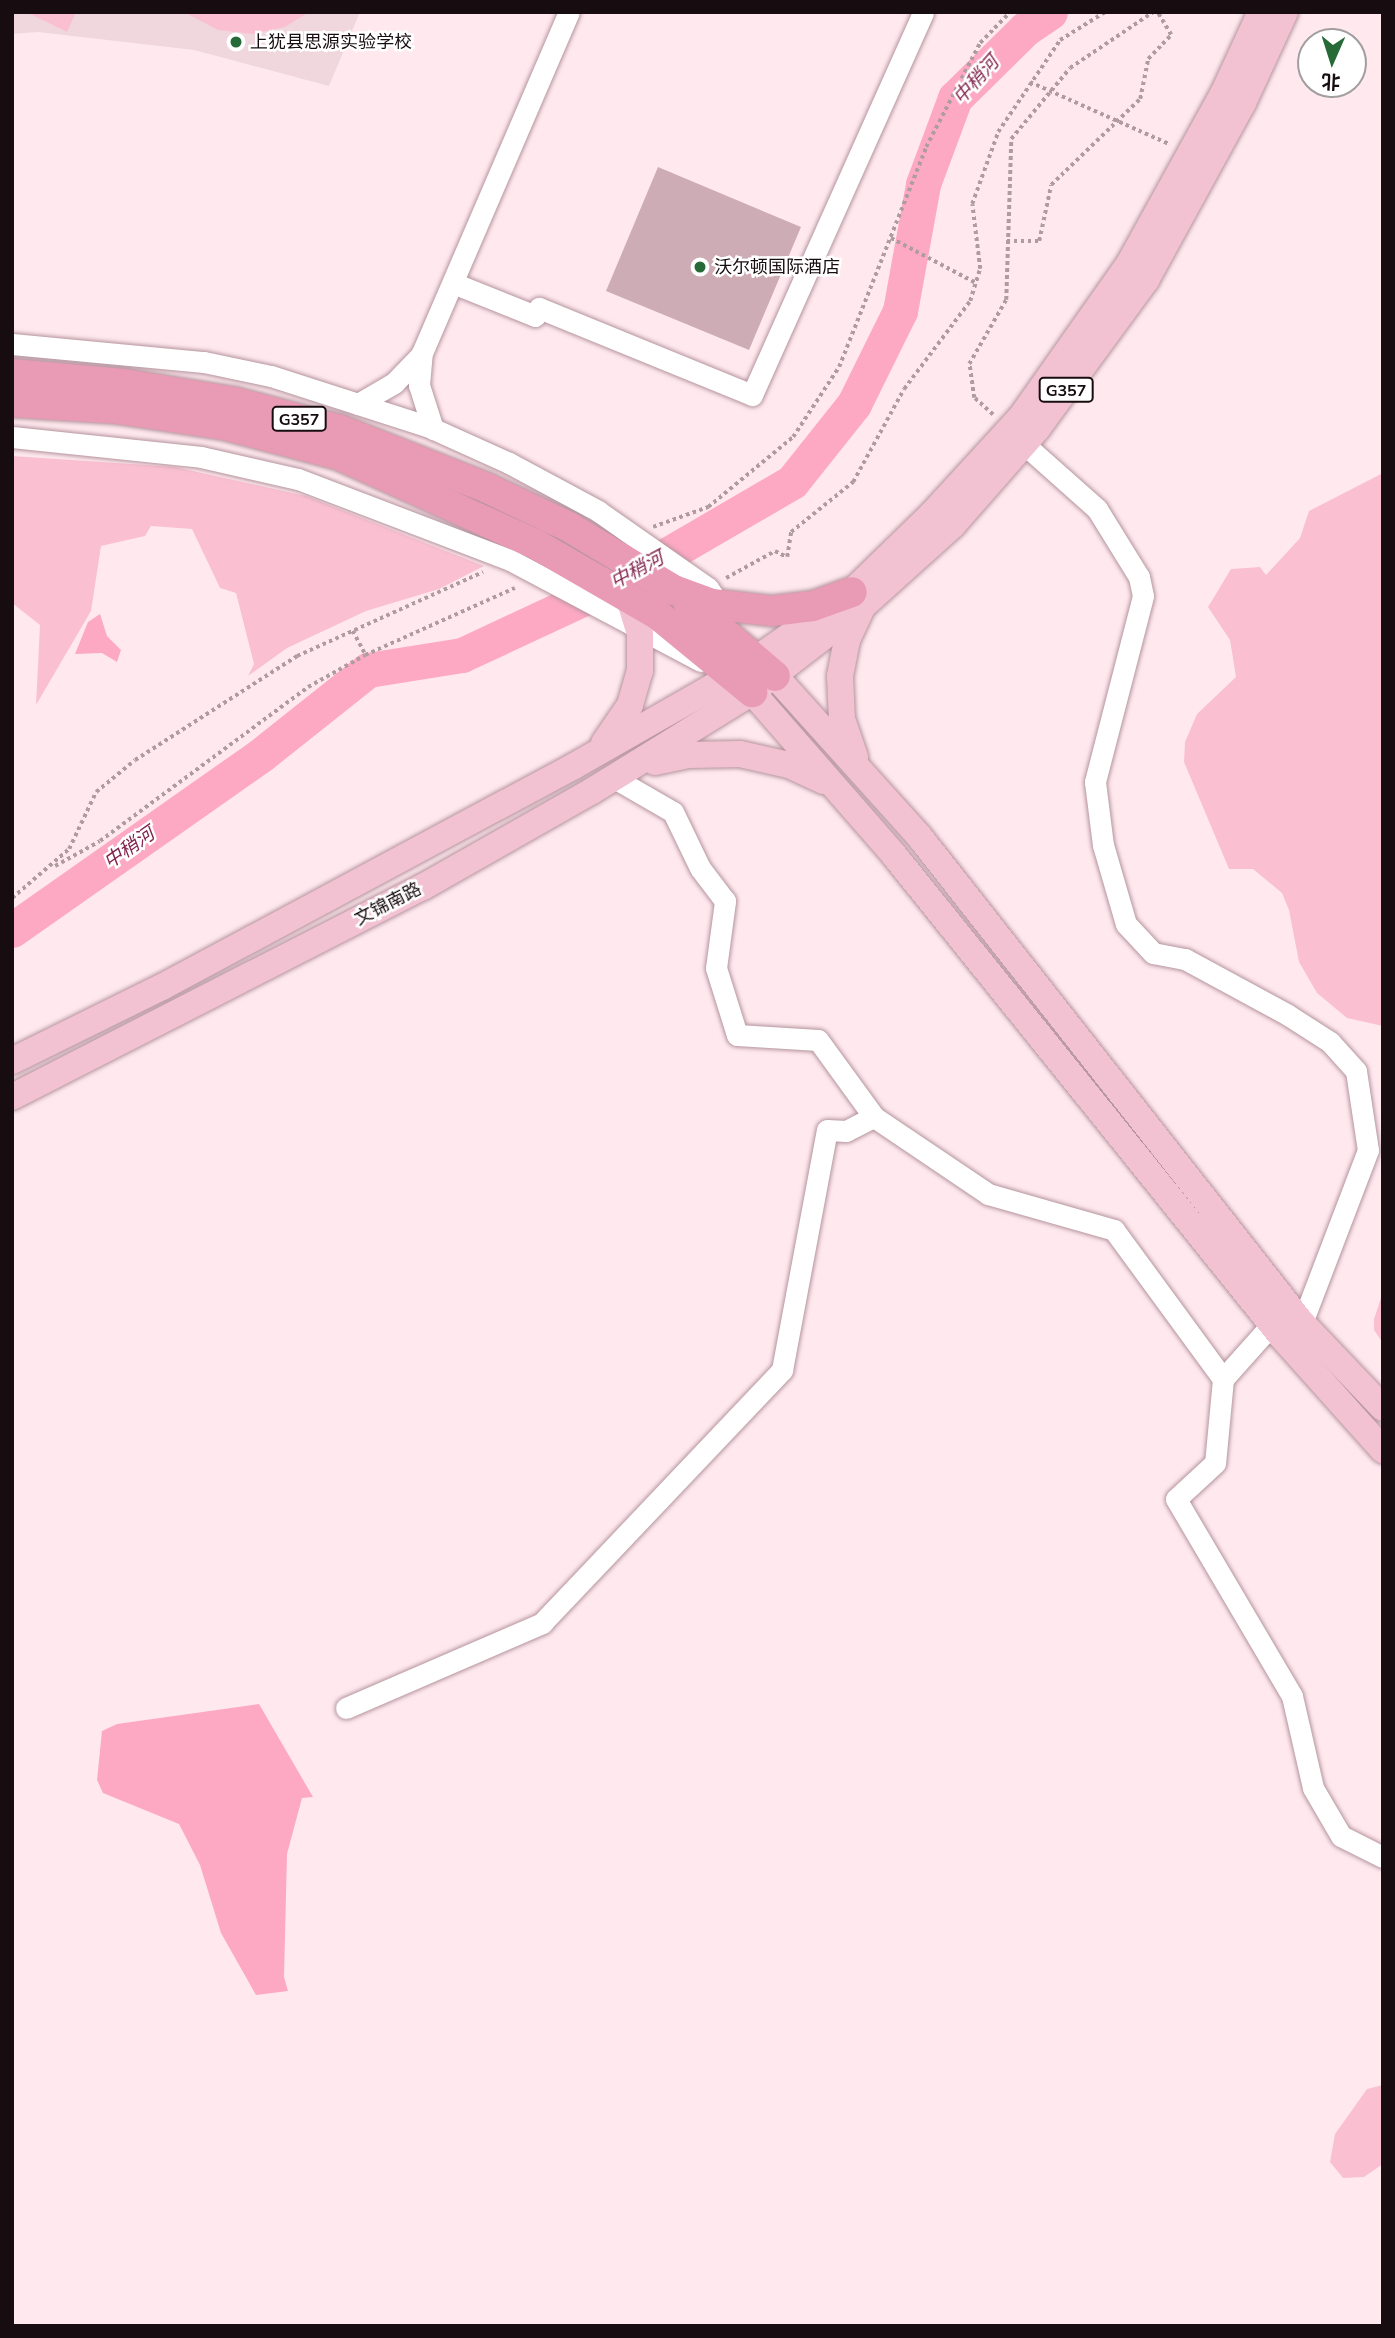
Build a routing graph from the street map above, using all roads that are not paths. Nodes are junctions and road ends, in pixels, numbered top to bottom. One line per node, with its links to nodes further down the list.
1 (569, 12): 5 (street)
2 (923, 12): 5 (street)
3 (1261, 12): 12 (main road, G357)
4 (1285, 12): 12 (main road, G357)
5 (453, 283): 7 (street)
6 (12, 344): 10 (street)
7 (422, 353): 10 (street); 11 (street)
8 (12, 374): 14 (highway, G357)
9 (12, 402): 17 (highway, G357)
10 (358, 404): 11 (street)
11 (433, 429): 15 (street)
12 (1017, 437): 16 (main road, G357); 26 (street)
13 (12, 438): 17 (street)
14 (674, 590): 15 (highway); 18 (highway, G357)
15 (715, 597): 16 (highway); 18 (street)
16 (857, 599): 18 (main road, G357); 20 (main road)
17 (643, 625): 18 (highway, G357); 19 (main road)
18 (754, 676): 19 (main road, 文锦南路); 20 (main road); 21 (main road, 文锦南路); 22 (main road)
19 (574, 766): 23 (main road, 文锦南路)
20 (866, 777): 26 (main road)
21 (614, 778): 22 (main road); 24 (main road, 文锦南路); 25 (street)
22 (835, 787): 27 (main road)
23 (12, 1061)
24 (12, 1097)
25 (874, 1117): 28 (street); 31 (street)
26 (1302, 1323): 29 (main road)
27 (1272, 1324): 28 (street); 30 (main road)
28 (1223, 1379): 32 (street)
29 (1383, 1408)
30 (1383, 1450)
31 (346, 1708)
32 (1383, 1857)

